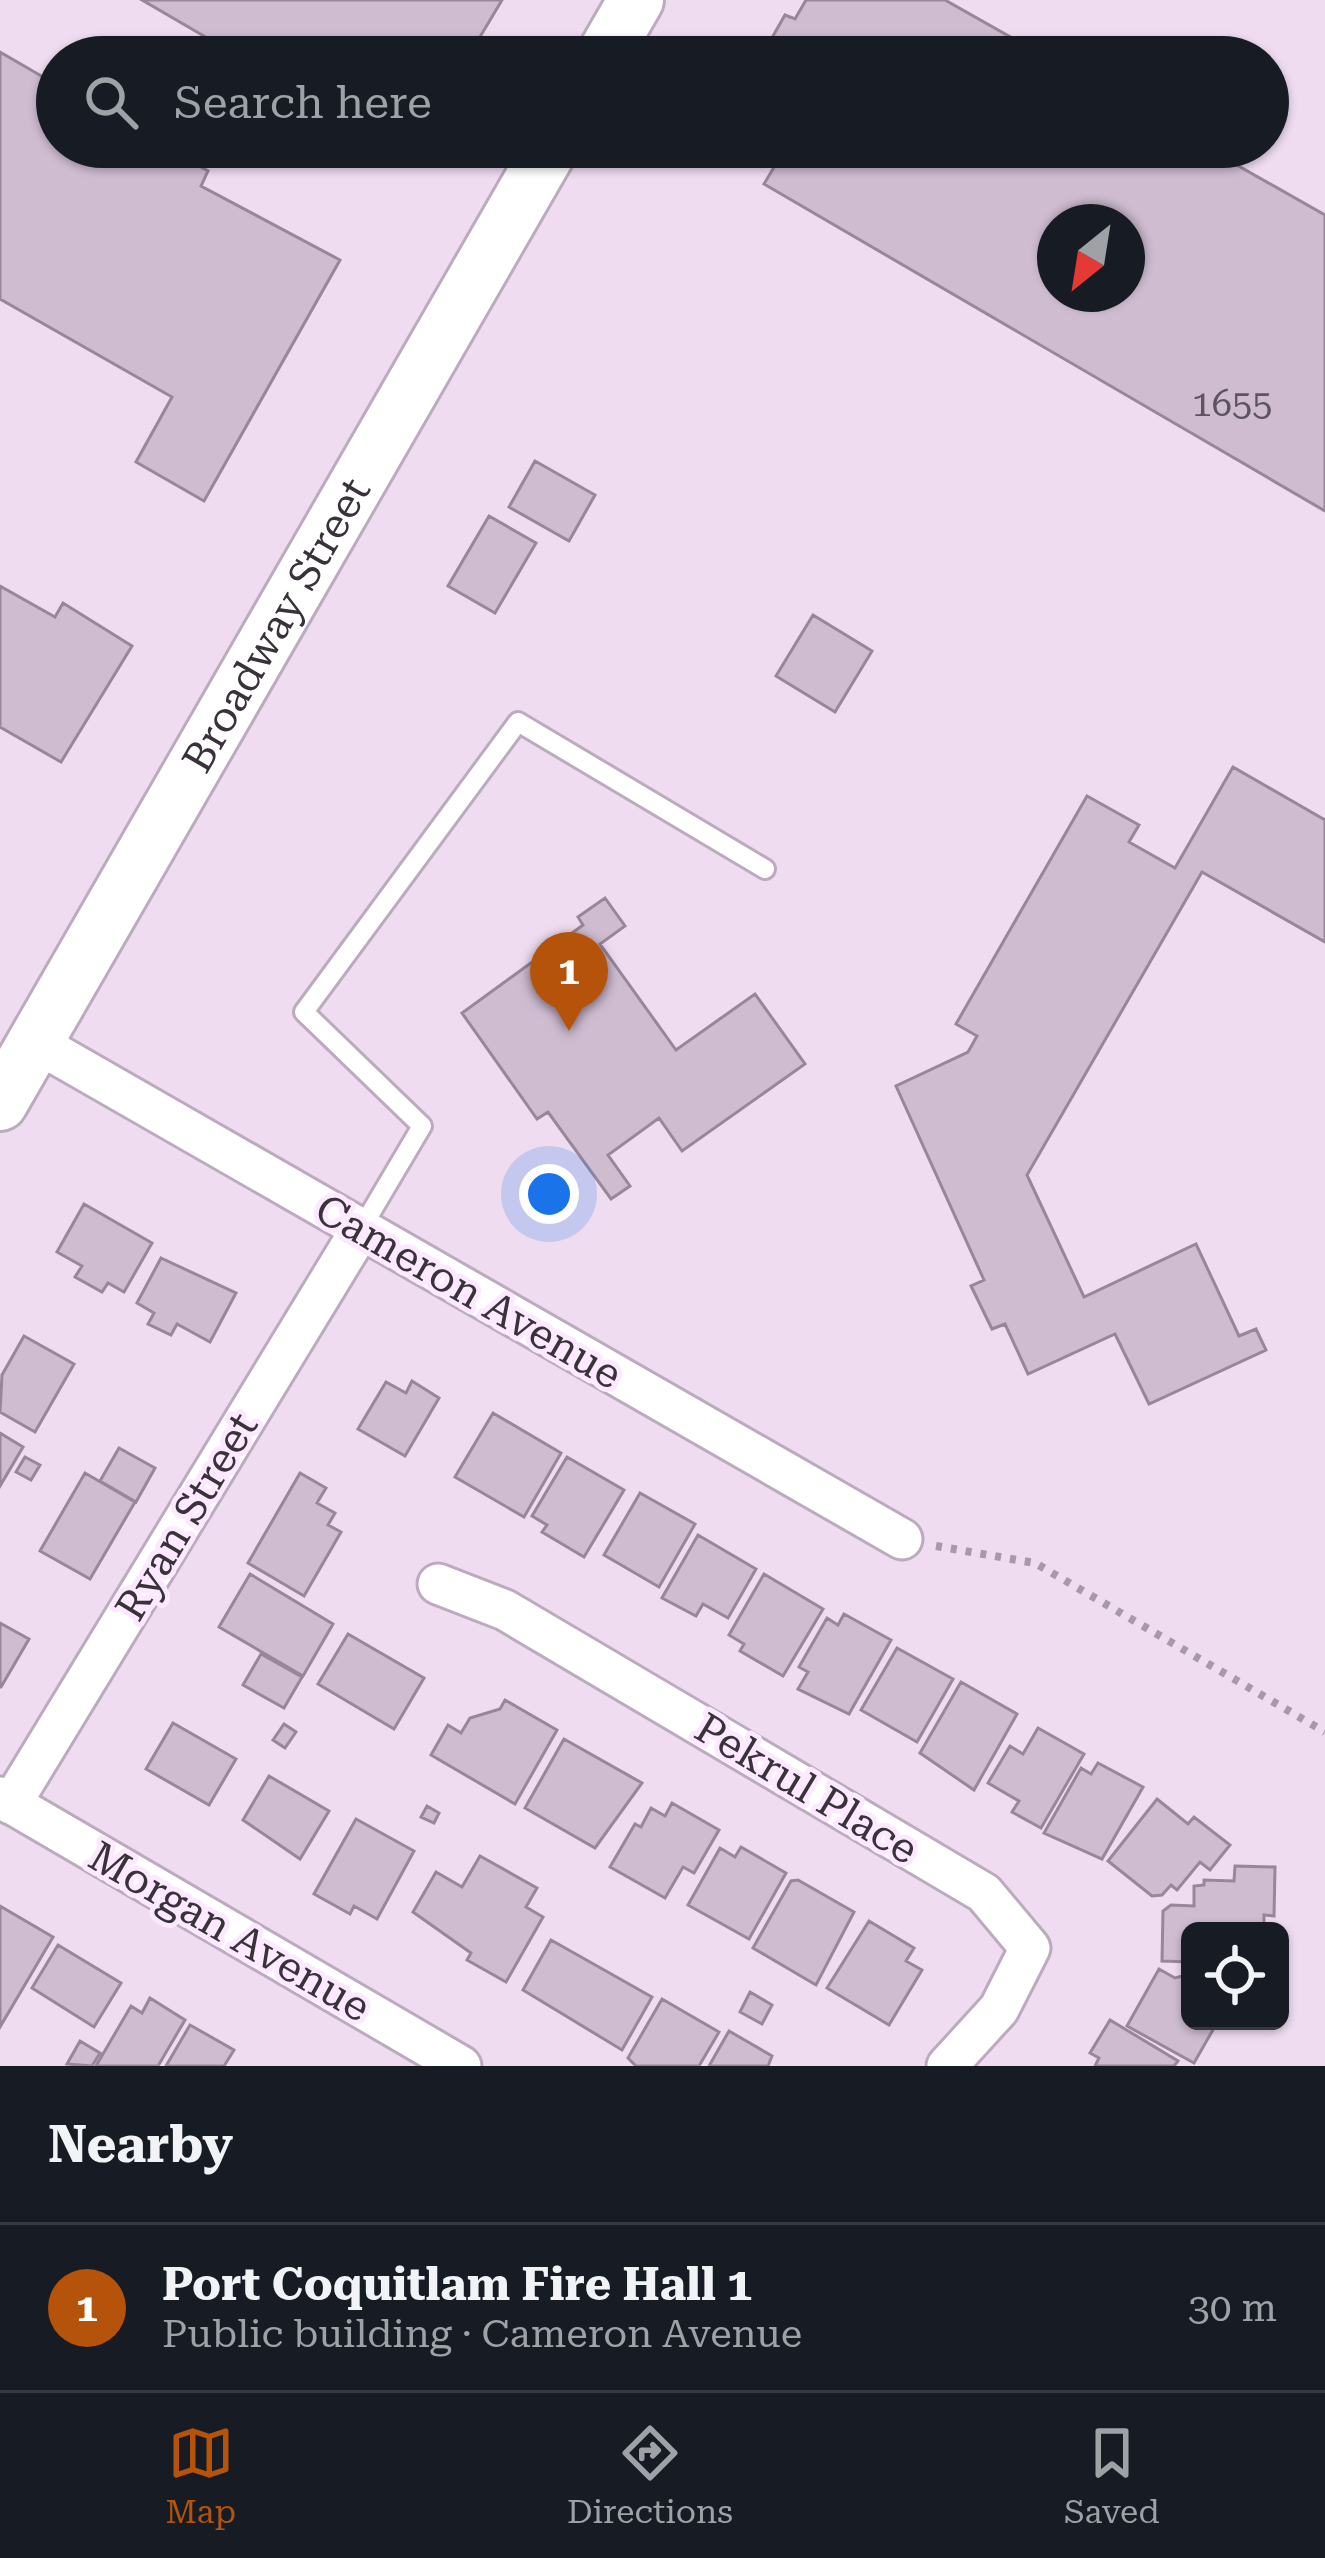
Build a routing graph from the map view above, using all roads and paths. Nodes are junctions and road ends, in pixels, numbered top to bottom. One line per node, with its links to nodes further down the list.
1 (636, 0): 2 (main road)
2 (615, 36)
3 (539, 168): 5 (main road, Broadway Street)
4 (765, 869): 6 (lane)
5 (11, 1078): 6 (street, Cameron Avenue)
6 (361, 1229): 7 (street, Cameron Avenue); 10 (street, Ryan Street)
7 (902, 1539): 9 (path)
8 (438, 1584): 12 (street, Pekrul Place)
9 (1325, 1732)
10 (6, 1800): 11 (street, Morgan Avenue)
11 (460, 2066)
12 (946, 2066)

